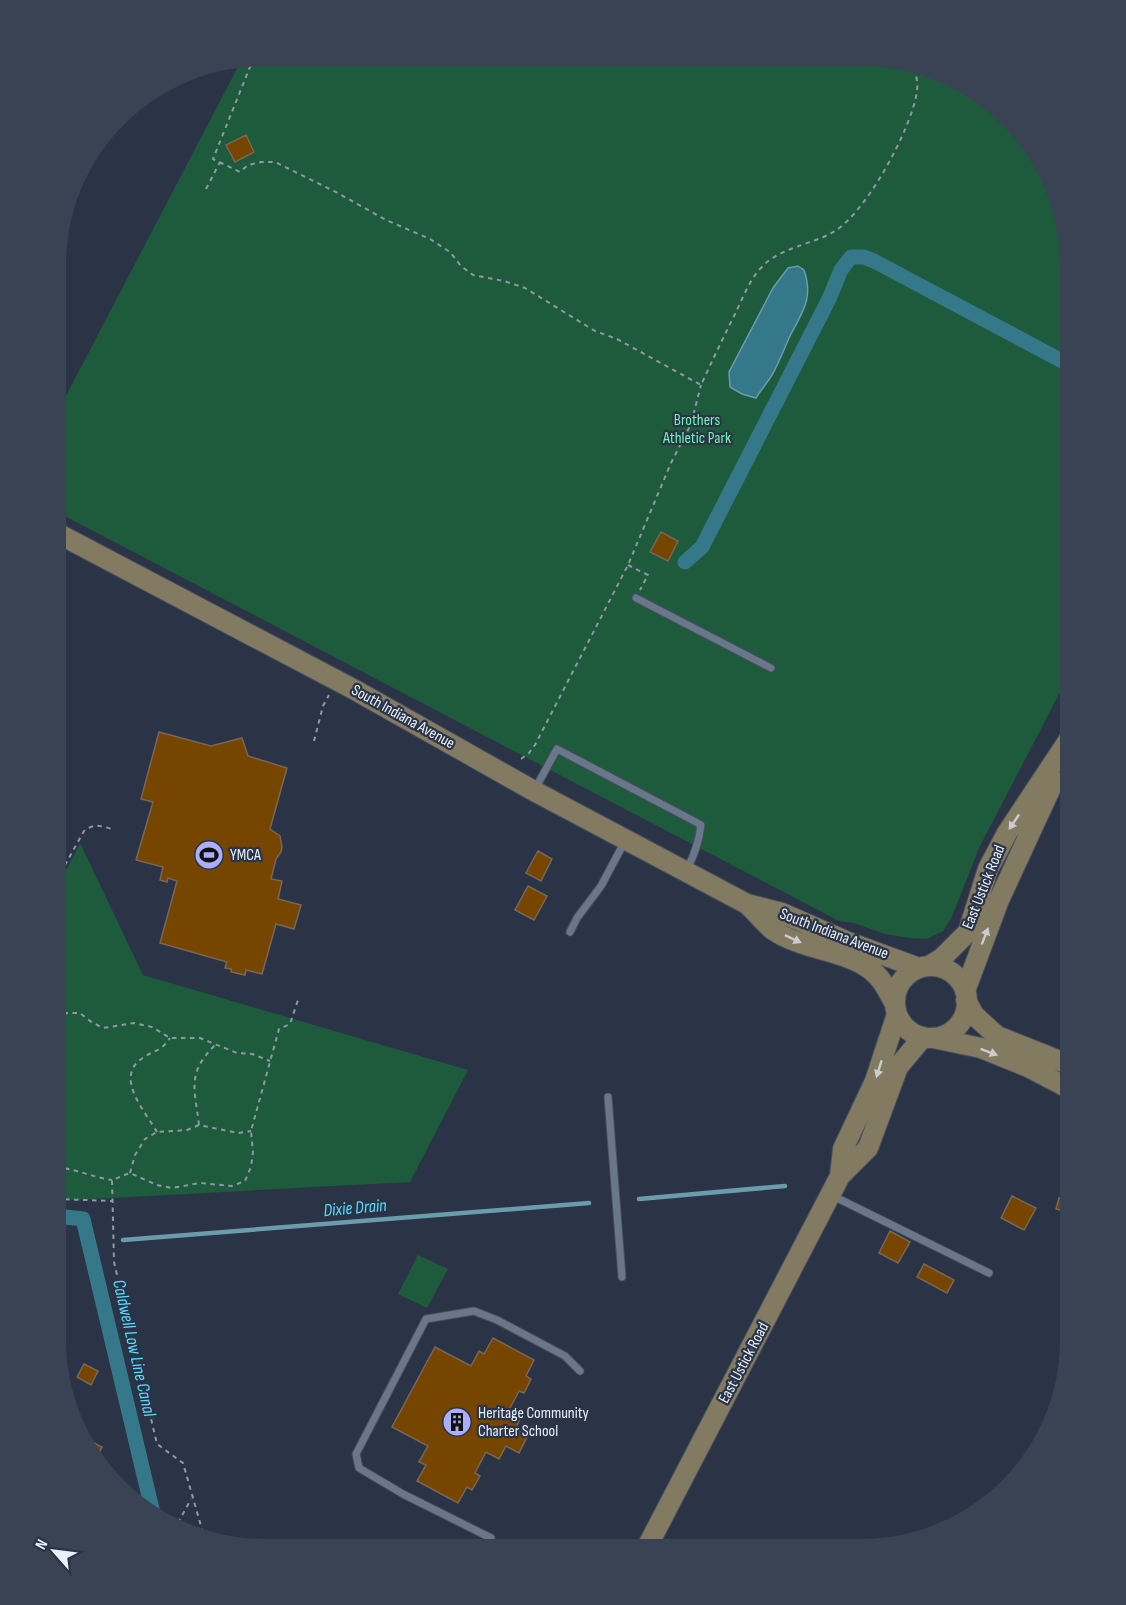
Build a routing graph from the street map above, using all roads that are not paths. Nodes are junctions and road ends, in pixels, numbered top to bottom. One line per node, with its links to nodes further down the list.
1 (66, 538): 6 (main road, South Indiana Avenue)
2 (636, 598): 3 (lane)
3 (771, 668)
4 (1060, 753): 11 (main road, East Ustick Road, one-way to 11)
5 (1060, 767): 12 (main road, East Ustick Road, one-way to 5)
6 (534, 791): 7 (main road, South Indiana Avenue); 8 (lane)
7 (626, 840): 8 (main road, South Indiana Avenue); 10 (lane)
8 (686, 872): 9 (main road, South Indiana Avenue)
9 (747, 904): 11 (main road, South Indiana Avenue); 13 (main road, South Indiana Avenue, one-way to 13)
10 (570, 932)
11 (924, 967): 12 (main road); 13 (main road)
12 (966, 995): 14 (main road); 15 (main road)
13 (896, 1009): 14 (main road); 18 (main road, East Ustick Road, one-way to 18)
14 (928, 1038): 16 (main road, one-way to 16); 18 (main road, East Ustick Road)
15 (1060, 1061)
16 (1060, 1084)
17 (608, 1097): 21 (lane)
18 (840, 1176): 19 (main road, East Ustick Road)
19 (831, 1195): 20 (lane); 24 (main road, East Ustick Road)
20 (989, 1273)
21 (622, 1277)
22 (580, 1371): 23 (lane)
23 (491, 1538)
24 (651, 1539)

